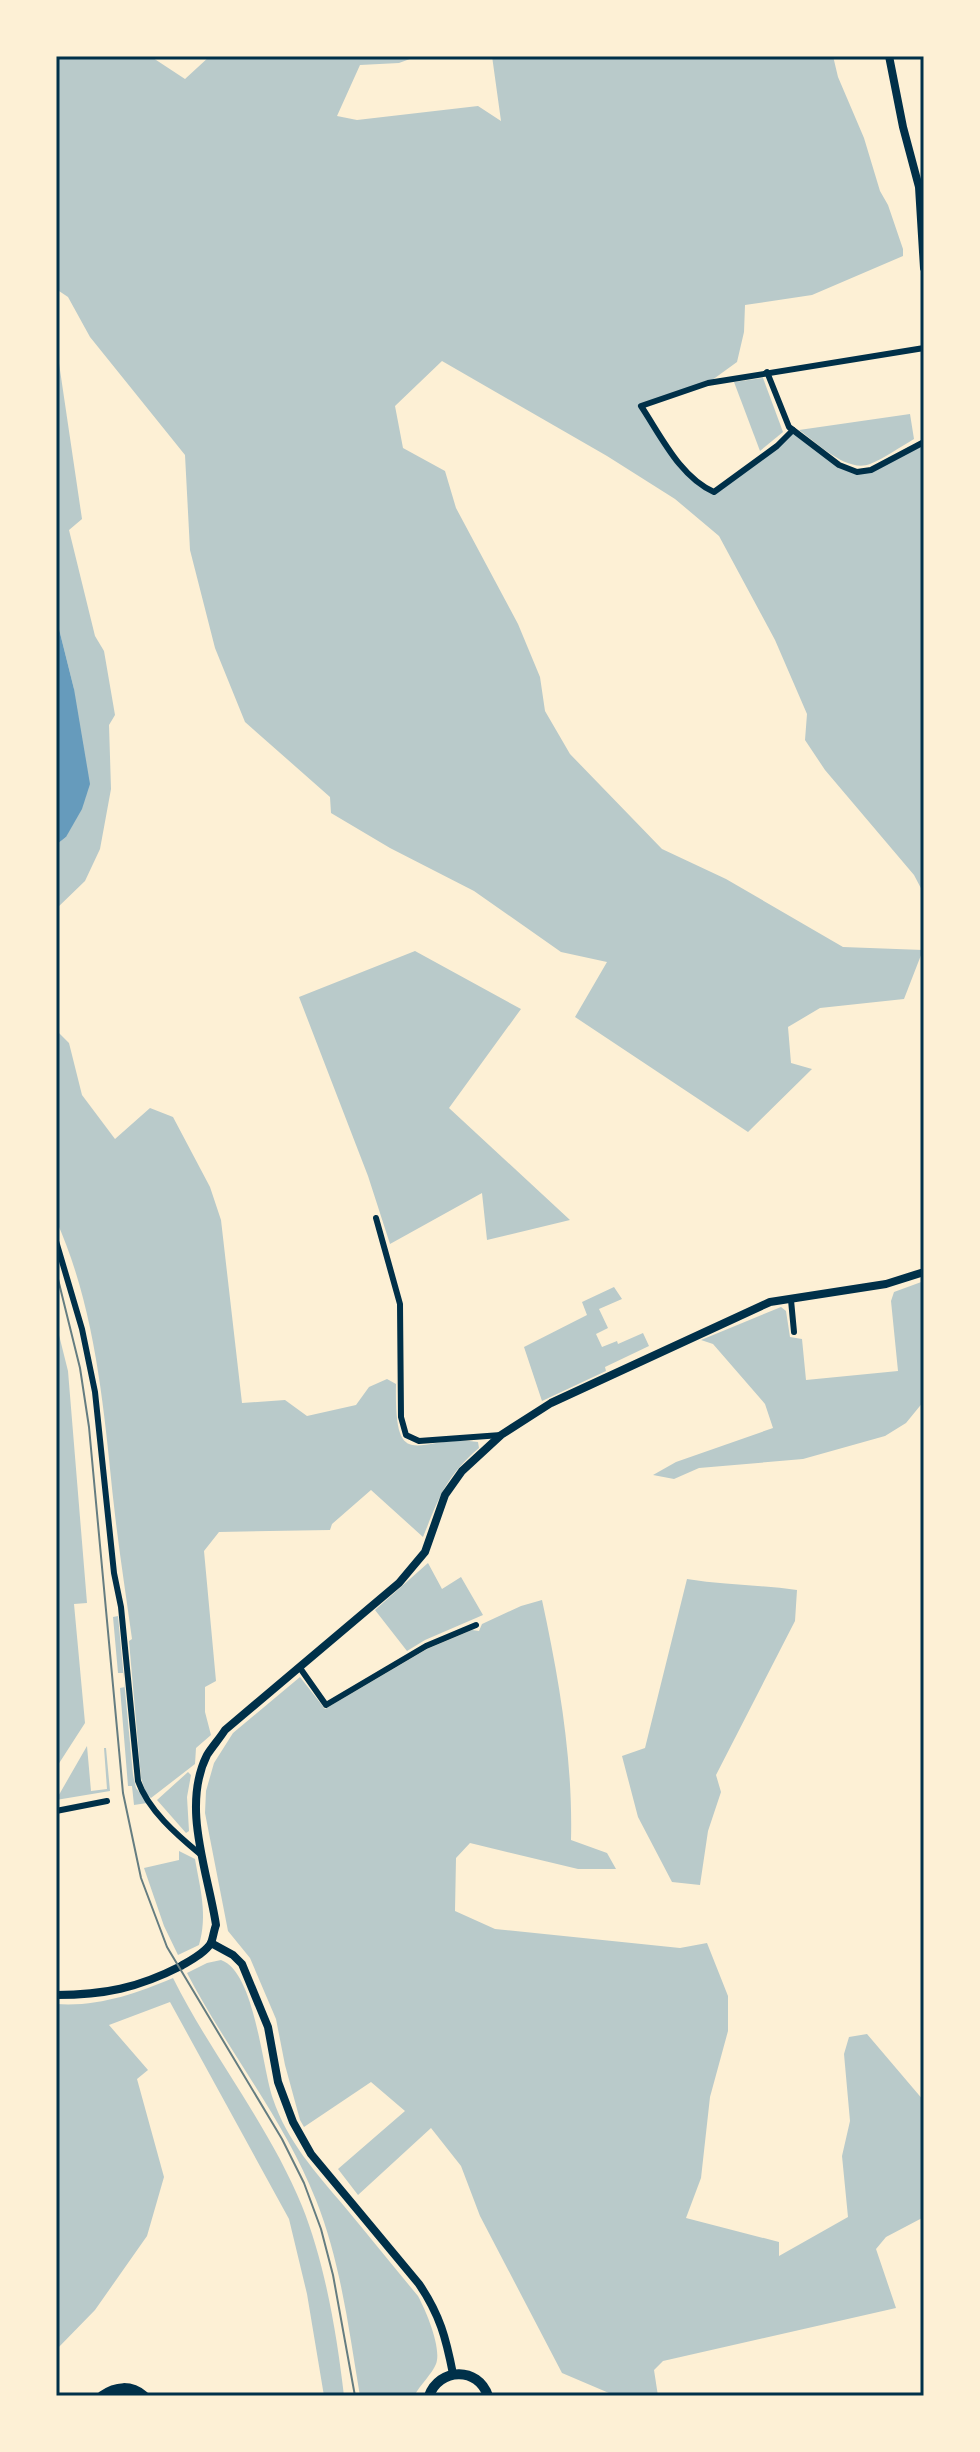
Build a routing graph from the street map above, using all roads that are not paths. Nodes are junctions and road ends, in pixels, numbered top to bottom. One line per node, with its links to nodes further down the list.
1 (889, 56): 2 (street)
2 (924, 265)
3 (924, 348): 4 (street)
4 (767, 372): 5 (street); 5 (street)
5 (793, 430): 6 (street)
6 (924, 442)
7 (376, 1218): 12 (street)
8 (56, 1241): 17 (street)
9 (924, 1272): 10 (street)
10 (791, 1300): 11 (street); 12 (street)
11 (794, 1332)
12 (501, 1435): 14 (street)
13 (476, 1625): 14 (street)
14 (300, 1668): 17 (street)
15 (107, 1801): 16 (street)
16 (56, 1811)
17 (203, 1856): 18 (street)
18 (211, 1943): 19 (street); 20 (street)
19 (56, 1995)
20 (453, 2374): 23 (main road); 24 (main road)
21 (102, 2396): 22 (main road)
22 (144, 2396)
23 (429, 2396)
24 (488, 2396)

